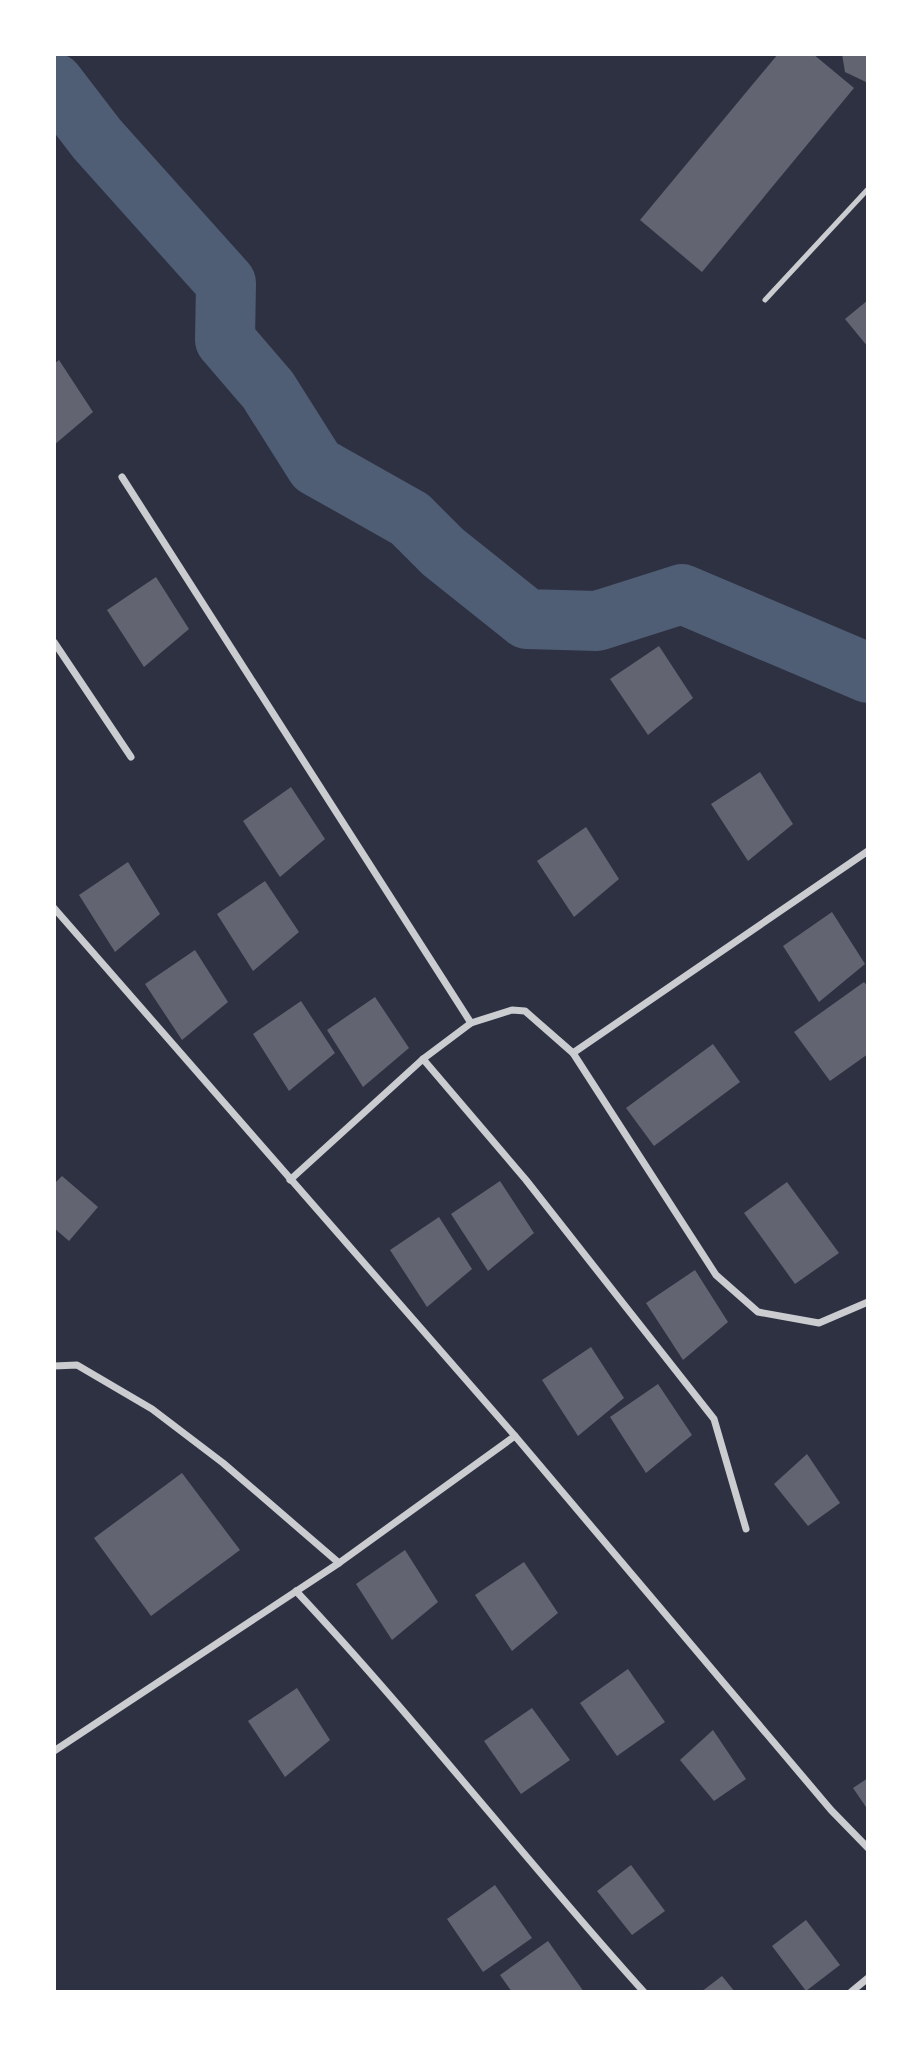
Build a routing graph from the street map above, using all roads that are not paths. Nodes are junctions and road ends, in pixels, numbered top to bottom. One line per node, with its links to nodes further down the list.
1 (868, 189): 2 (lane)
2 (765, 300)
3 (122, 477): 8 (street)
4 (54, 642): 5 (street)
5 (131, 757)
6 (868, 851): 9 (street)
7 (54, 908): 11 (street)
8 (471, 1023): 9 (street); 10 (street)
9 (573, 1053): 12 (street)
10 (423, 1059): 11 (street); 15 (street)
11 (290, 1180): 14 (street)
12 (868, 1302)
13 (54, 1366): 16 (street)
14 (515, 1436): 16 (street); 19 (street)
15 (746, 1529)
16 (339, 1563): 17 (street)
17 (296, 1591): 18 (street); 21 (street)
18 (54, 1751)
19 (868, 1848)
20 (868, 1978): 22 (street)
21 (644, 1992)
22 (851, 1992)

